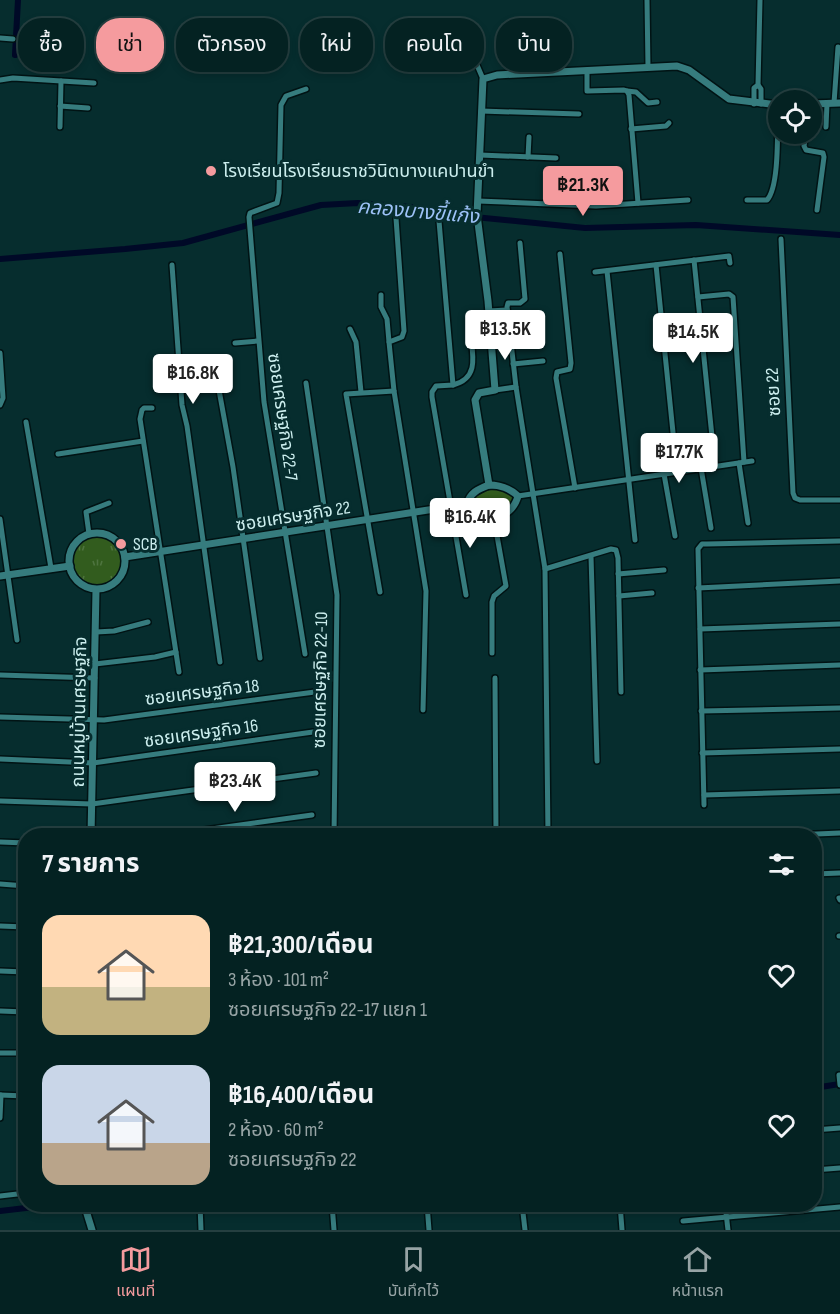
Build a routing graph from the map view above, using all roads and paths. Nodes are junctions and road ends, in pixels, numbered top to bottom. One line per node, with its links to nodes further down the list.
1 (647, 0): 6 (street)
2 (760, 0): 17 (street)
3 (0, 38): 4 (street)
4 (13, 39)
5 (838, 47): 16 (street)
6 (648, 67): 7 (street); 17 (street)
7 (587, 70): 9 (street); 14 (street)
8 (480, 72): 9 (street)
9 (483, 79): 21 (street)
10 (0, 80): 11 (street)
11 (61, 81): 12 (street); 19 (street)
12 (94, 83)
13 (306, 89): 55 (street, ซอยเศรษฐกิจ 22-7)
14 (627, 91): 15 (street); 26 (street)
15 (657, 102)
16 (834, 103): 24 (street)
17 (758, 104): 18 (street)
18 (768, 104)
19 (60, 106): 20 (street); 25 (street)
20 (88, 108)
21 (481, 111): 22 (street); 30 (street)
22 (579, 114)
23 (669, 123): 26 (street)
24 (826, 127)
25 (60, 128)
26 (631, 129): 36 (street)
27 (529, 137): 31 (street)
28 (776, 144): 34 (street)
29 (804, 144): 37 (street)
30 (480, 155): 31 (street); 35 (street)
31 (528, 157): 32 (street)
32 (556, 158)
33 (688, 200): 36 (street)
34 (747, 200)
35 (478, 201): 36 (street); 52 (street)
36 (639, 203)
37 (817, 210)
38 (396, 218): 56 (street)
39 (439, 221): 62 (street)
40 (781, 239): 84 (street, ซอย 22)
41 (520, 243): 51 (street)
42 (560, 254): 81 (street)
43 (694, 260): 44 (street); 46 (street); 50 (street)
44 (730, 263)
45 (172, 265): 101 (street)
46 (656, 265): 47 (street); 77 (street)
47 (607, 271): 48 (street); 79 (street)
48 (595, 272)
49 (381, 295): 56 (street)
50 (698, 297): 74 (street); 75 (street)
51 (507, 309): 52 (street); 60 (street)
52 (489, 311): 65 (street)
53 (350, 329): 67 (street)
54 (470, 330): 62 (street)
55 (258, 341): 57 (street); 95 (street, ซอยเศรษฐกิจ 22-7)
56 (389, 342): 66 (street)
57 (235, 343)
58 (0, 353): 68 (street)
59 (543, 361): 60 (street)
60 (513, 364): 63 (street)
61 (306, 383): 93 (street, ซอยเศรษฐกิจ 22-10)
62 (453, 385): 87 (street)
63 (516, 387): 65 (street); 82 (street)
64 (219, 390): 98 (street)
65 (495, 390): 80 (street)
66 (394, 391): 67 (street); 88 (street)
67 (361, 392): 91 (street)
68 (0, 405)
69 (152, 408): 71 (street)
70 (26, 422): 106 (street)
71 (143, 441): 72 (street); 102 (street)
72 (58, 454)
73 (752, 460): 74 (street)
74 (742, 462): 75 (street); 92 (street)
75 (715, 466): 76 (street)
76 (701, 468): 77 (street); 94 (street)
77 (677, 472): 78 (street)
78 (664, 474): 79 (street); 97 (street)
79 (627, 479): 81 (street); 99 (street)
80 (489, 485): 83 (street); 86 (street, ซอยเศรษฐกิจ 22)
81 (575, 488): 82 (street)
82 (532, 494): 83 (street); 107 (street)
83 (518, 496): 90 (street)
84 (840, 500)
85 (109, 503): 96 (street)
86 (466, 504): 87 (street, ซอยเศรษฐกิจ 22); 90 (street)
87 (451, 507): 88 (street, ซอยเศรษฐกิจ 22); 116 (street)
88 (413, 513): 91 (street, ซอยเศรษฐกิจ 22); 138 (street)
89 (0, 519): 110 (street)
90 (494, 519): 124 (street)
91 (368, 520): 93 (street, ซอยเศรษฐกิจ 22); 114 (street)
92 (748, 523)
93 (327, 526): 95 (street, ซอยเศรษฐกิจ 22); 157 (street, ซอยเศรษฐกิจ 22-10)
94 (711, 528)
95 (284, 532): 98 (street, ซอยเศรษฐกิจ 22); 125 (street, ซอยเศรษฐกิจ 22-7)
96 (89, 534): 104 (street); 105 (street)
97 (675, 536)
98 (243, 539): 101 (street, ซอยเศรษฐกิจ 22); 126 (street)
99 (635, 540)
100 (840, 541): 112 (street)
101 (202, 546): 102 (street, ซอยเศรษฐกิจ 22); 127 (street)
102 (160, 552): 104 (street, ซอยเศรษฐกิจ 22); 123 (street)
103 (591, 556): 107 (street); 109 (street); 146 (street)
104 (125, 557): 113 (street)
105 (70, 566): 106 (street); 113 (street)
106 (51, 568): 110 (street)
107 (545, 570): 159 (street)
108 (664, 570): 109 (street)
109 (618, 574): 117 (street)
110 (4, 575): 122 (street)
111 (840, 581): 112 (street)
112 (698, 588): 120 (street)
113 (96, 590): 121 (street, ถนนหมู่บ้านเศรษฐกิจ)
114 (380, 592)
115 (652, 593): 117 (street)
116 (466, 595)
117 (619, 596): 136 (street)
118 (148, 622): 121 (street)
119 (840, 624): 120 (street)
120 (700, 629): 130 (street)
121 (96, 632): 128 (street, ถนนหมู่บ้านเศรษฐกิจ)
122 (17, 640)
123 (176, 652): 128 (street); 131 (street)
124 (492, 653)
125 (305, 654)
126 (260, 658)
127 (220, 662)
128 (95, 664): 133 (street, ถนนหมู่บ้านเศรษฐกิจ)
129 (840, 665): 130 (street)
130 (700, 670): 139 (street)
131 (179, 672)
132 (0, 675): 133 (street)
133 (95, 678): 141 (street, ถนนหมู่บ้านเศรษฐกิจ)
134 (495, 678): 158 (street)
135 (315, 692): 141 (street, ซอยเศรษฐกิจ 18)
136 (621, 692)
137 (840, 708): 139 (street)
138 (423, 710)
139 (701, 711): 144 (street)
140 (0, 717): 141 (street, ซอยเศรษฐกิจ 18)
141 (94, 720): 147 (street, ถนนหมู่บ้านเศรษฐกิจ)
142 (313, 732): 147 (street, ซอยเศรษฐกิจ 16)
143 (840, 749): 144 (street)
144 (702, 753): 150 (street)
145 (0, 759): 147 (street, ซอยเศรษฐกิจ 16)
146 (597, 761)
147 (93, 763): 152 (street, ถนนหมู่บ้านเศรษฐกิจ)
148 (316, 773): 152 (street)
149 (840, 791): 150 (street)
150 (704, 795): 153 (street)
151 (0, 801): 152 (street)
152 (92, 804): 155 (street, ถนนหมู่บ้านเศรษฐกิจ)
153 (705, 805)
154 (312, 815): 156 (street)
155 (91, 828)
156 (219, 828)
157 (334, 828)
158 (496, 828)
159 (548, 828)
160 (840, 833): 161 (street)
161 (822, 834)
162 (0, 842): 163 (street)
163 (18, 843)
164 (840, 873): 165 (street)
165 (822, 874)
166 (0, 884): 167 (street)
167 (18, 885)
168 (0, 927): 169 (street)
169 (18, 927)
170 (0, 971): 171 (street)
171 (18, 972)
172 (0, 1011): 173 (street)
173 (18, 1012)
174 (0, 1053): 175 (street)
175 (18, 1053)
176 (839, 1075): 177 (street)
177 (840, 1085)
178 (0, 1095): 179 (street); 180 (street)
179 (18, 1096)
180 (0, 1118)
181 (840, 1128): 182 (street)
182 (822, 1129)
183 (840, 1168): 184 (street)
184 (822, 1169)
185 (18, 1194): 186 (street)
186 (0, 1196)
187 (840, 1208): 188 (street)
188 (822, 1209)
189 (87, 1212): 199 (street)
190 (200, 1212): 200 (street)
191 (333, 1212): 201 (street)
192 (428, 1212): 202 (street)
193 (523, 1212): 203 (street)
194 (621, 1212): 204 (street)
195 (726, 1212): 197 (street)
196 (789, 1212): 197 (street)
197 (726, 1217): 198 (street); 205 (street)
198 (683, 1221)
199 (92, 1230)
200 (201, 1230)
201 (334, 1230)
202 (429, 1230)
203 (525, 1230)
204 (622, 1230)
205 (728, 1230)

